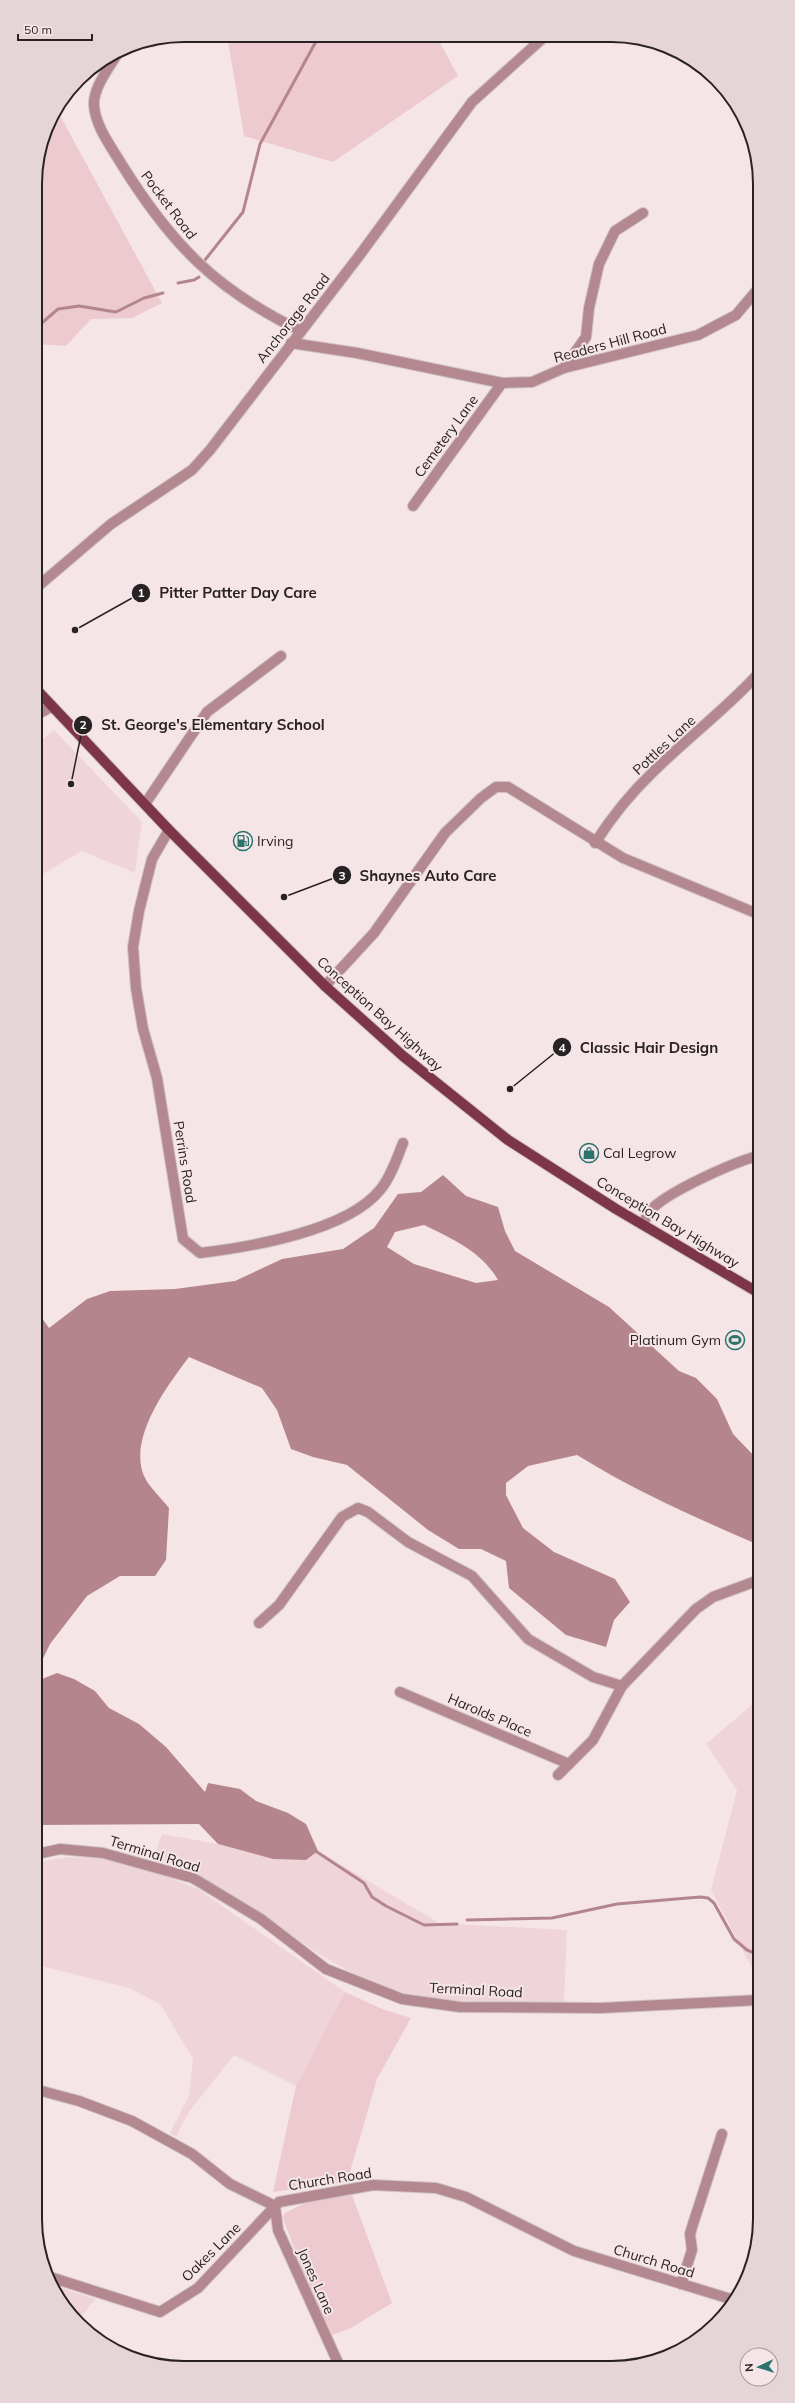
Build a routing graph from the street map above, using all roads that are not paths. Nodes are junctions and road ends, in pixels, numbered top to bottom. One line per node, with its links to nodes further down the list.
1 (538, 42): 5 (street, Anchorage Road)
2 (114, 61): 5 (street, Pocket Road)
3 (643, 212): 7 (street)
4 (753, 295): 7 (street, Readers Hill Road)
5 (300, 331): 6 (street, Anchorage Road)
6 (291, 343): 8 (street, Readers Hill Road); 10 (street, Anchorage Road)
7 (564, 368): 8 (street, Readers Hill Road)
8 (502, 383): 9 (street, Cemetery Lane)
9 (413, 506)
10 (42, 583)
11 (281, 656): 16 (street)
12 (753, 679): 18 (street, Pottles Lane)
13 (42, 697): 14 (main road, Conception Bay Highway)
14 (51, 707): 15 (street); 16 (main road, Conception Bay Highway)
15 (42, 712)
16 (145, 804): 17 (main road, Conception Bay Highway)
17 (169, 830): 20 (main road, Conception Bay Highway); 21 (street, Perrins Road)
18 (595, 843): 19 (street); 20 (street)
19 (753, 912)
20 (325, 986): 23 (main road, Conception Bay Highway)
21 (404, 1143)
22 (753, 1158): 23 (street)
23 (644, 1223): 24 (main road, Conception Bay Highway)
24 (753, 1289)
25 (753, 1582): 27 (street)
26 (259, 1623): 27 (street)
27 (622, 1686): 29 (street)
28 (400, 1692): 29 (street, Harolds Place)
29 (569, 1764): 30 (street)
30 (558, 1775)
31 (42, 1853): 32 (street, Terminal Road)
32 (753, 2000)
33 (42, 2091): 35 (street, Church Road)
34 (722, 2134): 39 (street)
35 (275, 2206): 37 (street, Oakes Lane); 39 (street, Church Road); 41 (street, Jones Lane)
36 (55, 2278): 37 (street, Oakes Lane)
37 (61, 2280): 38 (street)
38 (58, 2283)
39 (682, 2284): 40 (street, Church Road)
40 (729, 2298)
41 (337, 2361)

